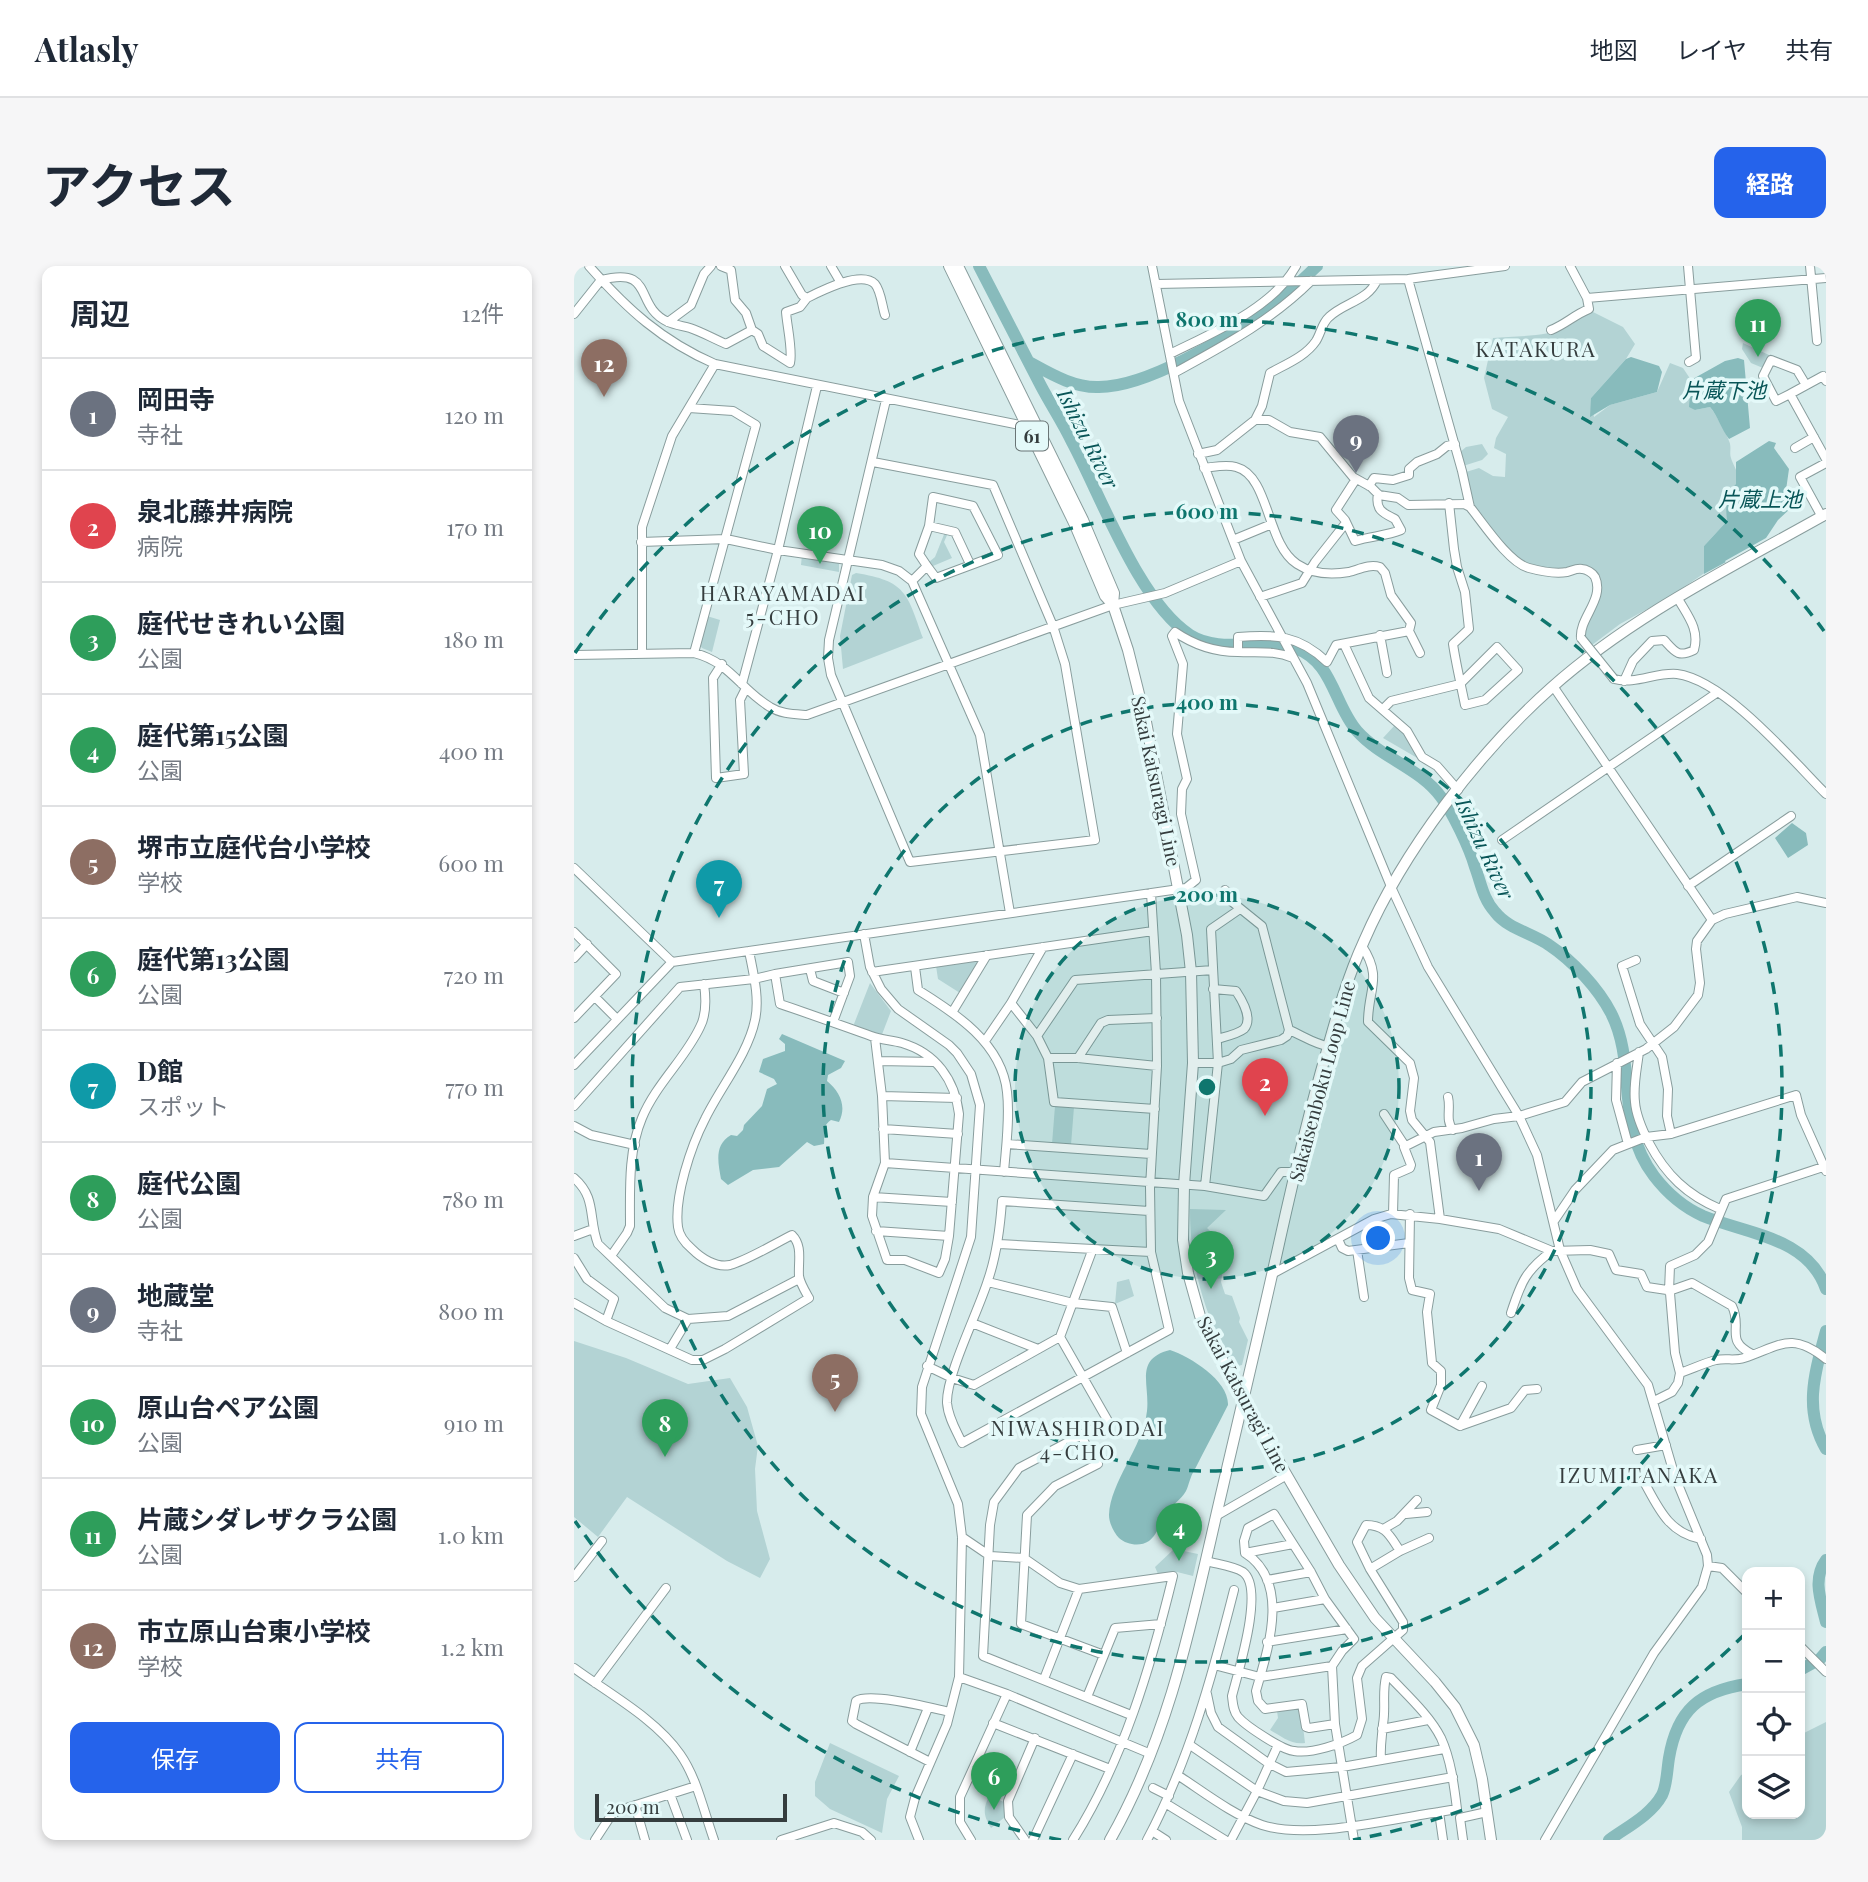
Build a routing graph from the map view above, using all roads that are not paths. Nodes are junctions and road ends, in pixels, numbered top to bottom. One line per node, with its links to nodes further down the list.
1 (589, 266): 18 (street)
2 (711, 266): 28 (street)
3 (721, 266): 29 (street)
4 (785, 266): 24 (street)
5 (831, 266): 21 (street)
6 (949, 266): 43 (main road, Sakai Katsuragi Line / 61)
7 (958, 266): 43 (main road, Sakai Katsuragi Line / 61)
8 (1154, 266): 22 (street)
9 (1296, 266): 19 (street)
10 (1505, 266): 16 (street)
11 (1570, 266): 25 (street)
12 (1689, 266): 23 (street)
13 (1810, 266): 17 (street)
14 (1826, 278): 17 (street)
15 (1377, 279): 16 (street); 20 (street); 42 (street)
16 (1408, 279): 45 (street)
17 (1811, 279): 23 (street); 31 (street)
18 (601, 280): 26 (street); 28 (street); 34 (street)
19 (1289, 281): 20 (street); 22 (street); 32 (street)
20 (1310, 281): 35 (street)
21 (841, 283): 24 (street); 27 (street)
22 (1156, 284): 32 (street)
23 (1690, 289): 25 (street); 33 (street)
24 (807, 298): 29 (street)
25 (1587, 298): 30 (street)
26 (574, 314)
27 (886, 315)
28 (668, 322): 29 (street)
29 (752, 330)
30 (1550, 330)
31 (1816, 341)
32 (1170, 354): 35 (street)
33 (1689, 362)
34 (715, 364): 38 (street); 41 (street)
35 (1174, 371): 47 (street)
36 (1826, 382): 37 (street)
37 (1806, 385): 39 (street); 39 (street)
38 (817, 386): 40 (street); 63 (street)
39 (1790, 394): 44 (street)
40 (886, 400): 43 (street); 49 (street)
41 (690, 408): 60 (street); 62 (street)
42 (1255, 419): 47 (street); 51 (street)
43 (1032, 426): 72 (main road, Sakai Katsuragi Line / 61)
44 (1814, 438): 46 (street); 48 (street)
45 (1455, 444): 52 (street); 55 (street)
46 (1795, 448)
47 (1198, 454): 50 (street)
48 (1826, 461): 56 (street)
49 (873, 462): 64 (street); 73 (street)
50 (1204, 468): 57 (street); 61 (street)
51 (1356, 479): 52 (street); 58 (street)
52 (1369, 486): 53 (street)
53 (1378, 494): 54 (street); 58 (street)
54 (1450, 503): 55 (street); 88 (street)
55 (1470, 507): 87 (street, bridge)
56 (1824, 515): 70 (main road, Sakaisenboku Loop Line)
57 (1272, 524): 61 (street); 68 (street)
58 (1345, 524): 68 (street)
59 (929, 526): 66 (street); 66 (street); 67 (street)
60 (726, 538): 62 (street); 63 (street); 79 (street)
61 (1233, 540): 65 (street)
62 (641, 542): 81 (street)
63 (778, 550): 64 (street); 89 (street)
64 (847, 560): 69 (street); 92 (street)
65 (1241, 561): 71 (street); 72 (street)
66 (970, 565): 67 (street)
67 (927, 566): 69 (street)
68 (1309, 571): 71 (street); 74 (street)
69 (912, 581): 85 (street)
70 (1680, 596): 87 (street); 90 (main road, Sakaisenboku Loop Line)
71 (1260, 597): 76 (street)
72 (1113, 605): 73 (street); 102 (main road, Sakai Katsuragi Line / 61)
73 (1053, 626): 85 (street); 99 (street)
74 (1409, 631): 75 (street); 80 (street)
75 (1380, 635): 77 (street); 86 (street)
76 (1281, 637): 77 (street); 78 (street); 83 (street)
77 (1343, 643): 93 (street)
78 (1238, 652): 83 (street); 102 (street)
79 (694, 653): 81 (street); 84 (street)
80 (1420, 653)
81 (642, 654): 82 (street)
82 (574, 655)
83 (1292, 657): 103 (street)
84 (722, 664): 89 (street); 89 (street)
85 (951, 664): 92 (street); 99 (street)
86 (1387, 673)
87 (1624, 681): 91 (street)
88 (1460, 684): 88 (street); 93 (street)
89 (744, 686): 92 (street)
90 (1553, 686): 94 (street); 95 (main road, Sakaisenboku Loop Line)
91 (1718, 692): 94 (street); 96 (street)
92 (842, 703): 99 (street)
93 (1383, 709): 95 (street)
94 (1607, 768): 98 (street); 101 (street)
95 (1458, 790): 103 (main road, Sakaisenboku Loop Line)
96 (1826, 794)
97 (1791, 816): 101 (street)
98 (1502, 840)
99 (999, 851): 108 (street)
100 (574, 868): 120 (street)
101 (1688, 886): 109 (street)
102 (1179, 889): 105 (street); 125 (main road, Sakai Katsuragi Line / 61)
103 (1392, 889): 114 (main road, Sakaisenboku Loop Line); 162 (street)
104 (1225, 890): 107 (street)
105 (1151, 893): 108 (street); 110 (street)
106 (1826, 903): 109 (street)
107 (1240, 909): 123 (street); 139 (street)
108 (1010, 914): 112 (street)
109 (1712, 920): 144 (street)
110 (1153, 931): 115 (street); 127 (street)
111 (574, 932): 113 (street)
112 (864, 934): 116 (street); 124 (street)
113 (587, 944): 118 (street); 132 (street)
114 (1362, 946): 145 (main road, Sakaisenboku Loop Line); 168 (street)
115 (1043, 947): 117 (street); 133 (street)
116 (750, 951): 120 (street); 128 (street)
117 (987, 955): 121 (street); 134 (street)
118 (574, 958)
119 (1636, 960): 144 (street)
120 (672, 962): 137 (street)
121 (915, 967): 124 (street); 134 (street)
122 (810, 969): 126 (street); 131 (street); 131 (street)
123 (1213, 970): 125 (street); 130 (street)
124 (872, 972): 178 (street)
125 (1191, 972): 127 (street); 151 (main road, Sakai Katsuragi Line / 61)
126 (775, 974): 128 (street); 138 (street)
127 (1156, 974): 136 (street); 140 (street)
128 (754, 979): 129 (street); 207 (street)
129 (704, 984): 159 (street); 172 (street)
130 (1213, 989): 142 (street); 142 (street)
131 (844, 993): 138 (street)
132 (595, 997): 135 (street); 137 (street)
133 (1012, 1003): 140 (street); 143 (street)
134 (953, 1012): 143 (street)
135 (574, 1018)
136 (1157, 1018): 148 (street); 155 (street)
137 (617, 1020): 154 (street)
138 (833, 1022): 141 (street)
139 (1289, 1030): 145 (street); 152 (street)
140 (1037, 1036): 147 (street)
141 (875, 1038): 149 (street); 150 (street)
142 (1217, 1039): 152 (street)
143 (985, 1041): 171 (street)
144 (1654, 1042): 146 (street); 166 (street)
145 (1328, 1046): 180 (main road, Sakaisenboku Loop Line)
146 (1639, 1053): 153 (street); 169 (street)
147 (1048, 1058): 148 (street); 160 (street)
148 (1079, 1058): 155 (street)
149 (878, 1061): 150 (street); 156 (street)
150 (935, 1062): 158 (street)
151 (1193, 1063): 152 (street); 183 (main road, Sakai Katsuragi Line / 61)
152 (1218, 1063): 184 (street)
153 (1617, 1063): 162 (street); 170 (street)
154 (574, 1065)
155 (1157, 1066): 160 (street)
156 (882, 1096): 158 (street); 164 (street)
157 (1448, 1097): 165 (street)
158 (957, 1098): 167 (street)
159 (574, 1106)
160 (1156, 1109): 174 (street)
161 (1384, 1114): 173 (street)
162 (1519, 1116): 165 (street); 192 (street)
163 (574, 1126): 172 (street)
164 (883, 1129): 167 (street); 175 (street)
165 (1453, 1130): 168 (street)
166 (1671, 1133): 169 (street); 176 (street)
167 (958, 1134): 177 (street)
168 (1425, 1135): 173 (street); 191 (street)
169 (1646, 1137): 170 (street); 187 (street)
170 (1628, 1141): 192 (street)
171 (1007, 1144): 174 (street); 179 (street)
172 (635, 1145): 204 (street)
173 (1405, 1146): 189 (street)
174 (1152, 1154): 182 (street)
175 (885, 1163): 177 (street); 185 (street)
176 (1825, 1168): 187 (street)
177 (954, 1169): 178 (street); 186 (street)
178 (977, 1171): 179 (street); 223 (street)
179 (1004, 1172): 182 (street)
180 (1294, 1172): 184 (street); 206 (main road, Sakaisenboku Loop Line)
181 (574, 1178): 193 (street)
182 (1151, 1183): 183 (street); 188 (street)
183 (1184, 1185): 184 (street); 229 (main road, Sakai Katsuragi Line / 61)
184 (1205, 1186)
185 (873, 1197): 186 (street); 194 (street)
186 (952, 1202): 196 (street)
187 (1720, 1209): 209 (street)
188 (1149, 1211): 199 (street); 203 (street)
189 (1393, 1214): 190 (street); 197 (street)
190 (1410, 1214): 191 (street); 198 (street)
191 (1440, 1219): 201 (street)
192 (1554, 1221): 201 (street)
193 (593, 1229): 195 (street); 204 (street)
194 (876, 1231): 196 (street); 196 (street)
195 (574, 1236)
196 (949, 1236)
197 (1338, 1239): 200 (street); 206 (street)
198 (1409, 1243): 200 (street); 231 (street)
199 (999, 1244): 202 (street); 208 (street)
200 (1357, 1250): 210 (street)
201 (1556, 1250): 209 (street); 213 (street); 230 (street)
202 (1092, 1251): 203 (street); 212 (street)
203 (1151, 1252): 220 (street)
204 (611, 1255): 214 (street)
205 (574, 1258): 215 (street)
206 (1272, 1275): 229 (main road, Sakaisenboku Loop Line)
207 (799, 1279): 214 (street); 218 (street)
208 (988, 1282): 212 (street); 216 (street)
209 (1669, 1291): 221 (street); 224 (street)
210 (1364, 1297)
211 (574, 1303): 215 (street)
212 (1073, 1303): 217 (street); 220 (street)
213 (1511, 1313)
214 (688, 1319): 218 (street)
215 (606, 1321): 218 (street)
216 (972, 1323): 219 (street); 226 (street)
217 (1060, 1337): 219 (street); 225 (street)
218 (670, 1349)
219 (1038, 1349): 226 (street)
220 (1127, 1353): 225 (street)
221 (1752, 1354): 222 (street); 224 (street)
222 (1826, 1359)
223 (927, 1366): 226 (street); 242 (street)
224 (1680, 1373): 230 (street)
225 (1083, 1375): 226 (street); 232 (street)
226 (952, 1378)
227 (1482, 1386): 231 (street)
228 (1537, 1390): 231 (street)
229 (1243, 1400): 235 (main road, Sakai Katsuragi Line / 61); 240 (main road, Sakaisenboku Loop Line)
230 (1654, 1401): 233 (street)
231 (1460, 1426)
232 (1081, 1434): 249 (street); 250 (street)
233 (1666, 1445): 234 (street); 244 (street)
234 (1637, 1450)
235 (1287, 1475): 240 (street); 266 (main road, Sakai Katsuragi Line / 61)
236 (1643, 1480): 244 (street)
237 (1417, 1500): 239 (street)
238 (1427, 1512): 239 (street)
239 (1406, 1514): 241 (street)
240 (1216, 1516): 251 (main road, Sakaisenboku Loop Line)
241 (1385, 1528): 247 (street); 253 (street)
242 (962, 1536): 249 (street); 275 (street)
243 (1429, 1538): 247 (street)
244 (1701, 1539): 252 (street)
245 (602, 1541): 255 (street)
246 (1293, 1544): 248 (street); 248 (street); 254 (street)
247 (1400, 1551): 253 (street)
248 (1245, 1553): 256 (street)
249 (989, 1556): 250 (street); 277 (street)
250 (1024, 1558): 259 (street); 265 (street)
251 (1206, 1561): 273 (street); 297 (main road, Sakaisenboku Loop Line)
252 (1708, 1566): 257 (street); 337 (street)
253 (1370, 1569): 266 (street)
254 (1311, 1572): 256 (street); 261 (street)
255 (574, 1577)
256 (1267, 1580): 262 (street)
257 (1742, 1587)
258 (666, 1588): 278 (street)
259 (1079, 1589): 263 (street); 265 (street)
260 (1234, 1590): 270 (street)
261 (1325, 1599): 262 (street); 264 (street)
262 (1273, 1608): 267 (street)
263 (1161, 1624): 269 (street); 284 (street)
264 (1347, 1629): 267 (street); 271 (street)
265 (1060, 1638): 269 (street); 277 (street)
266 (1392, 1639): 293 (street); 313 (main road, Sakai Katsuragi Line / 61)
267 (1267, 1642): 276 (street)
268 (1805, 1651): 274 (street)
269 (1104, 1655): 281 (street)
270 (1214, 1665): 273 (street); 280 (street)
271 (1332, 1667): 276 (street); 287 (street)
272 (574, 1668): 278 (street)
273 (1238, 1671): 276 (street); 292 (street)
274 (1826, 1672)
275 (959, 1677): 279 (street); 283 (street)
276 (1260, 1677): 287 (street)
277 (1044, 1679): 281 (street)
278 (595, 1683): 305 (street)
279 (1007, 1694): 286 (street); 290 (street)
280 (1207, 1694): 291 (street); 300 (street)
281 (1087, 1697): 284 (street)
282 (928, 1708): 283 (street); 295 (street); 295 (street)
283 (950, 1712): 299 (street)
284 (1131, 1715): 290 (street)
285 (1428, 1720): 288 (street); 288 (street); 294 (street)
286 (992, 1723): 289 (street); 325 (street)
287 (1335, 1724): 293 (street)
288 (1382, 1729): 298 (street)
289 (1035, 1738): 296 (street); 326 (street)
290 (1122, 1742): 297 (street); 302 (street)
291 (1190, 1745): 303 (street); 307 (street)
292 (1278, 1745): 293 (street); 300 (street)
293 (1338, 1746): 301 (street)
294 (1444, 1749): 298 (street); 304 (street)
295 (910, 1752): 299 (street)
296 (1073, 1754): 302 (street); 327 (street)
297 (1151, 1754): 329 (main road, Sakaisenboku Loop Line)
298 (1381, 1760): 301 (street)
299 (930, 1762): 324 (street)
300 (1268, 1763): 301 (street); 307 (street)
301 (1342, 1767): 309 (street)
302 (1110, 1769): 328 (street)
303 (1179, 1776): 310 (street); 314 (street)
304 (1453, 1777): 309 (street); 312 (street)
305 (696, 1786): 308 (street); 321 (street)
306 (1153, 1787): 310 (street)
307 (1257, 1791): 309 (street); 314 (street)
308 (670, 1794): 311 (street); 320 (street)
309 (1347, 1796): 315 (street)
310 (1167, 1799): 316 (street); 331 (street)
311 (635, 1805): 318 (street); 319 (street)
312 (1439, 1812): 315 (street); 334 (street)
313 (1487, 1812): 335 (street); 336 (main road, Sakai Katsuragi Line / 61)
314 (1244, 1817): 315 (street); 332 (street)
315 (1352, 1825): 333 (street)
316 (1149, 1836): 330 (street)
317 (804, 1837): 322 (street); 323 (street)
318 (595, 1840)
319 (645, 1840)
320 (687, 1840)
321 (714, 1840)
322 (781, 1840)
323 (871, 1840)
324 (919, 1840)
325 (971, 1840)
326 (1025, 1840)
327 (1033, 1840)
328 (1073, 1840)
329 (1110, 1840)
330 (1166, 1840)
331 (1225, 1840)
332 (1231, 1840)
333 (1354, 1840)
334 (1443, 1840)
335 (1463, 1840)
336 (1491, 1840)
337 (1545, 1840)

